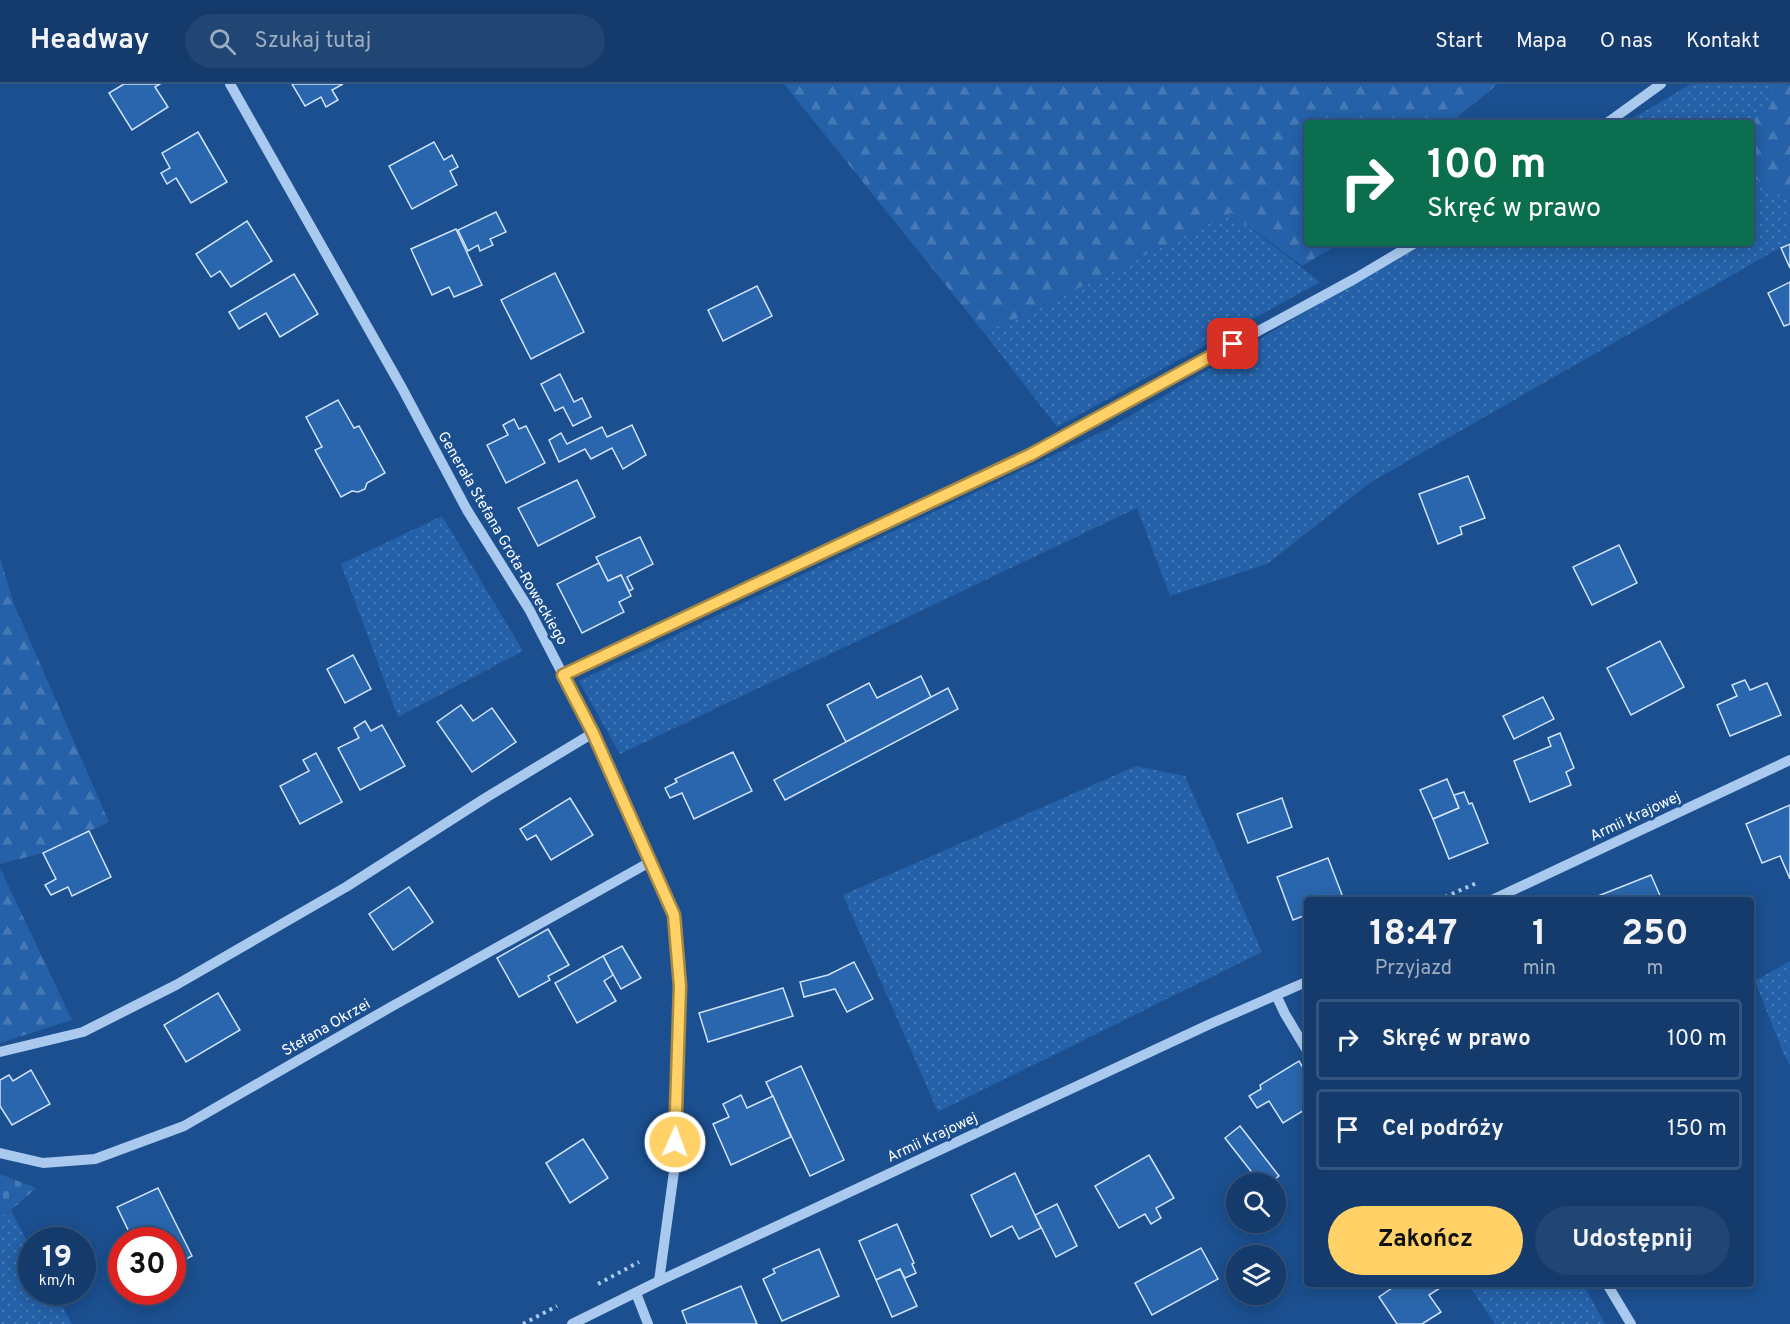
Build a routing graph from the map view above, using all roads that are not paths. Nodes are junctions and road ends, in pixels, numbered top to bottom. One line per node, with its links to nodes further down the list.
1 (230, 84): 5 (street, Generała Stefana Grota-Roweckiego)
2 (1661, 84): 3 (street)
3 (1610, 120)
4 (1410, 246): 5 (street)
5 (563, 675): 6 (street, Generała Stefana Grota-Roweckiego)
6 (593, 733): 8 (street, Generała Stefana Grota-Roweckiego); 13 (street)
7 (1790, 760): 9 (street, Armii Krajowej)
8 (650, 862): 14 (street, Stefana Okrzei); 15 (street, Generała Stefana Grota-Roweckiego)
9 (1498, 897)
10 (1304, 983): 11 (street, Armii Krajowej)
11 (1276, 995): 12 (street); 15 (street, Armii Krajowej)
12 (1304, 1046)
13 (0, 1052)
14 (0, 1153)
15 (659, 1281): 17 (street, Armii Krajowej)
16 (1609, 1287): 20 (street)
17 (636, 1293): 18 (street, Armii Krajowej); 19 (street)
18 (572, 1324)
19 (648, 1324)
20 (1631, 1324)

